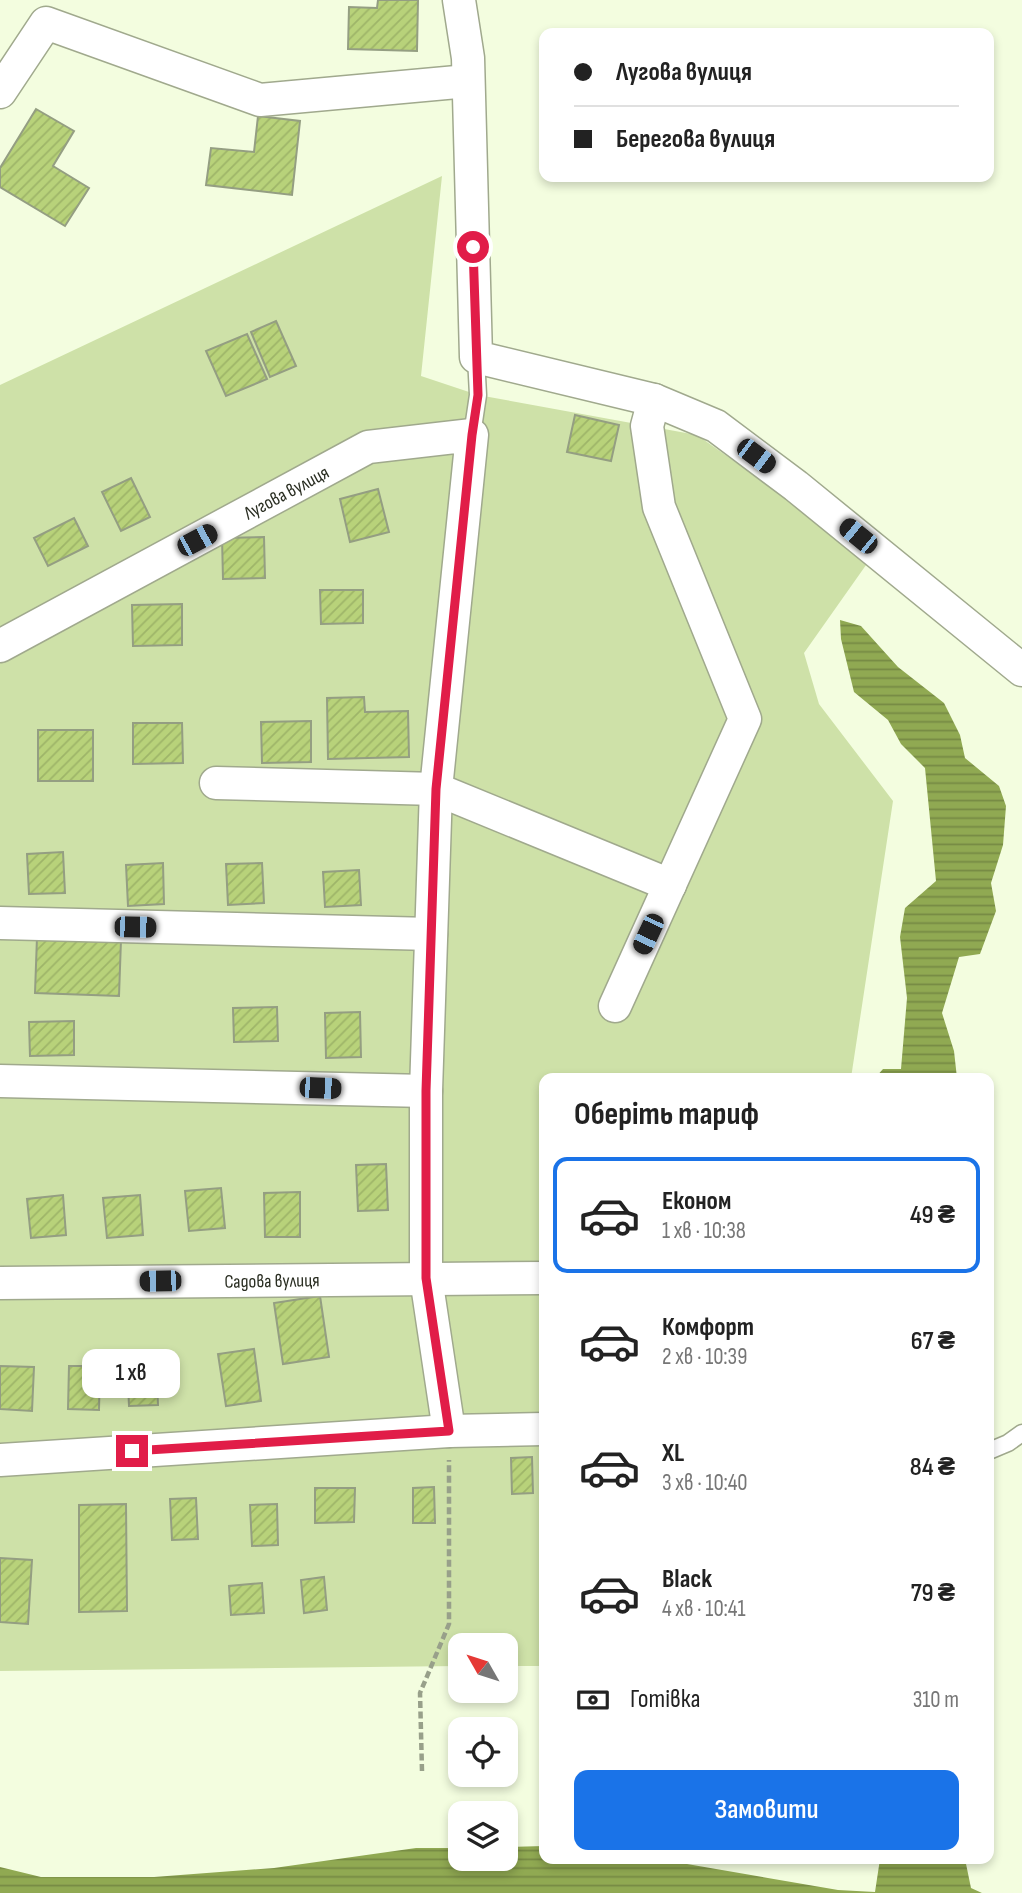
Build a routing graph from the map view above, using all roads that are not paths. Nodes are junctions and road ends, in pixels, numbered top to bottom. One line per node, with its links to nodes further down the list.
1 (458, 0): 3 (street)
2 (53, 12): 3 (street); 4 (street)
3 (468, 81): 5 (street)
4 (0, 92)
5 (476, 357): 6 (street); 7 (lane)
6 (654, 400): 9 (street); 12 (street)
7 (472, 435): 8 (street, Лугова вулиця); 11 (street)
8 (0, 646)
9 (1022, 670)
10 (216, 783): 11 (street)
11 (436, 789): 12 (street); 14 (street)
12 (670, 885): 15 (street)
13 (0, 923): 14 (street)
14 (431, 934): 17 (street)
15 (615, 1006)
16 (0, 1081): 17 (street)
17 (426, 1091): 18 (street)
18 (426, 1278): 19 (street, Садова вулиця); 20 (street, Садова вулиця); 22 (street)
19 (539, 1278)
20 (0, 1283)
21 (539, 1429): 22 (street)
22 (449, 1431): 25 (street)
23 (1022, 1433): 24 (lane)
24 (994, 1449)
25 (0, 1460)

